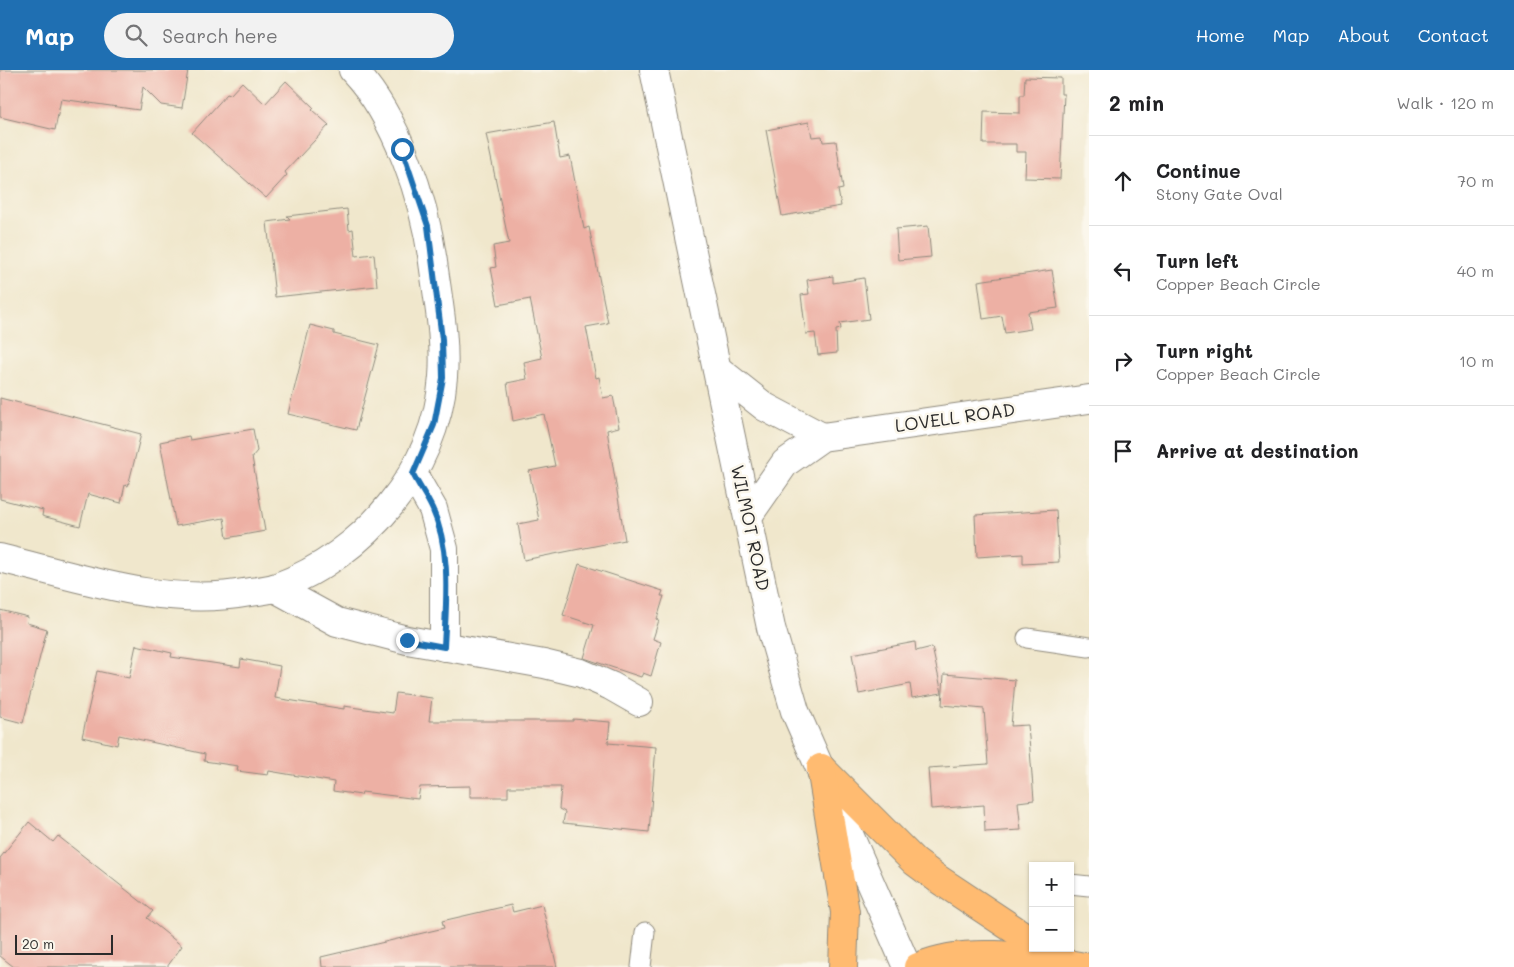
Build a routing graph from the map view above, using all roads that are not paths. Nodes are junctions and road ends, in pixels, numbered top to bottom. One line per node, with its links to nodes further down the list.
1 (353, 70): 6 (street)
2 (654, 70): 3 (street, WILMOT ROAD)
3 (717, 369): 5 (street); 7 (street, WILMOT ROAD)
4 (1089, 399): 5 (street, LOVELL ROAD)
5 (822, 437): 7 (street, LOVELL ROAD)
6 (413, 474): 9 (street); 11 (street)
7 (748, 516): 14 (street, WILMOT ROAD)
8 (0, 558): 9 (street)
9 (275, 588): 11 (street)
10 (1027, 638): 12 (lane)
11 (444, 647): 13 (street)
12 (1089, 647)
13 (639, 702)
14 (821, 768): 18 (main road); 22 (main road); 23 (street, WILMOT ROAD)
15 (1074, 884): 16 (lane)
16 (1089, 886)
17 (645, 932): 21 (lane)
18 (1029, 939)
19 (1050, 952): 20 (main road)
20 (1076, 965): 24 (main road)
21 (641, 967)
22 (843, 967)
23 (907, 967)
24 (918, 967)

